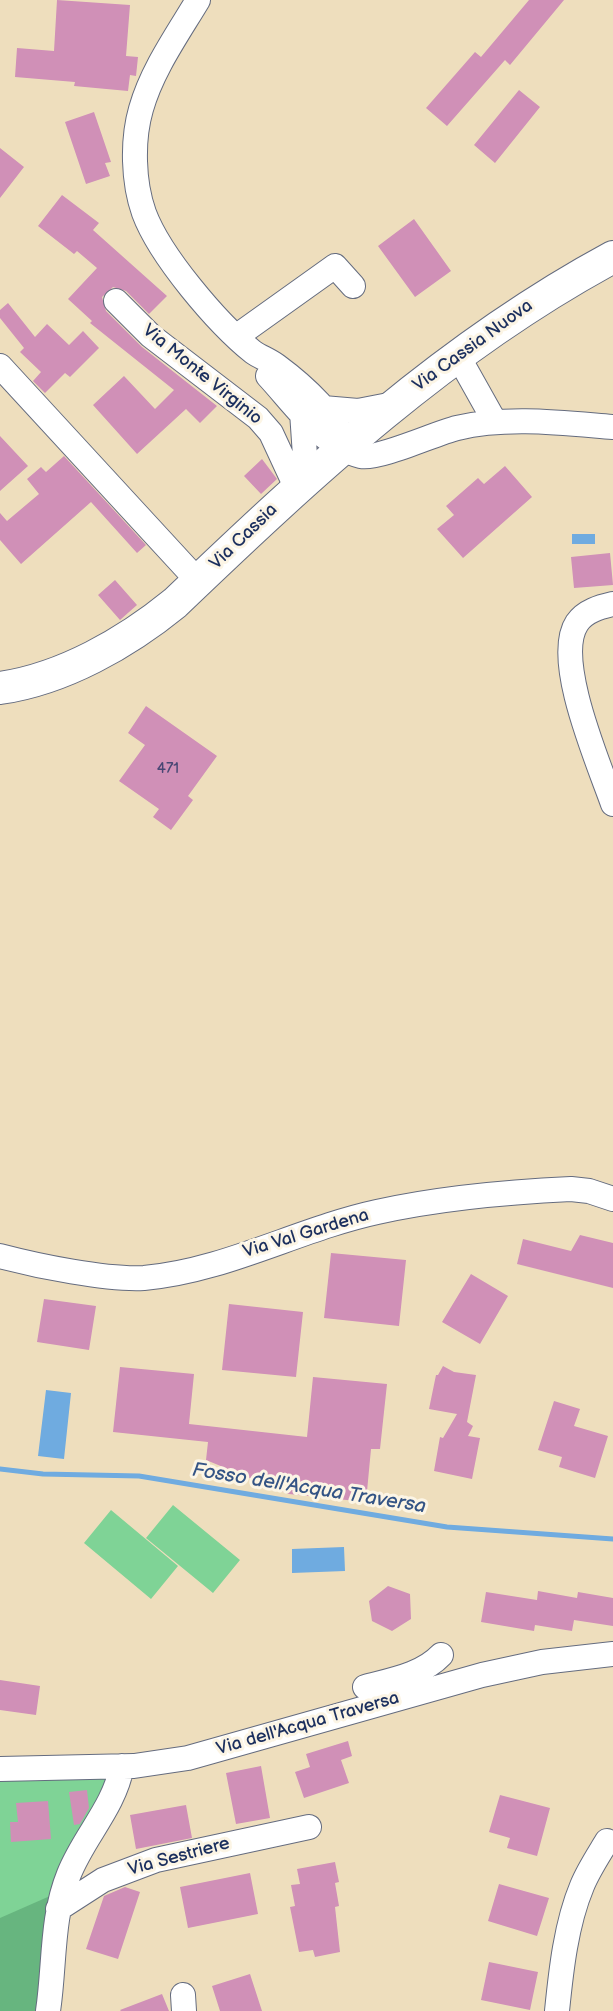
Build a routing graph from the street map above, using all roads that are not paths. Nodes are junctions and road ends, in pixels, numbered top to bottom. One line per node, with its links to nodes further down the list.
1 (198, 0): 5 (street)
2 (613, 257): 6 (main road, Via Cassia Nuova)
3 (353, 286): 5 (street)
4 (116, 301): 13 (street, Via Monte Virginio)
5 (245, 344): 9 (street)
6 (458, 356): 8 (main road, Via Cassia Nuova); 10 (street)
7 (0, 366): 14 (street)
8 (394, 404): 9 (street); 12 (main road, Via Cassia Nuova)
9 (312, 410): 12 (street); 13 (street)
10 (495, 422): 11 (street); 12 (street)
11 (613, 427)
12 (343, 448): 13 (main road, Via Cassia)
13 (296, 487): 14 (main road, Via Cassia)
14 (198, 581): 16 (main road, Via Cassia)
15 (613, 604): 17 (street)
16 (0, 688)
17 (613, 804)
18 (613, 1199): 19 (street, Via Val Gardena)
19 (0, 1256)
20 (613, 1654): 22 (street, Via dell'Acqua Traversa)
21 (441, 1655): 22 (street)
22 (413, 1684): 23 (street); 24 (street, Via dell'Acqua Traversa)
23 (365, 1687)
24 (122, 1766): 25 (street, Via dell'Acqua Traversa); 28 (street)
25 (0, 1769)
26 (309, 1827): 28 (street, Via Sestriere)
27 (607, 1841): 30 (street)
28 (58, 1910): 29 (street)
29 (48, 2011)
30 (557, 2011)

